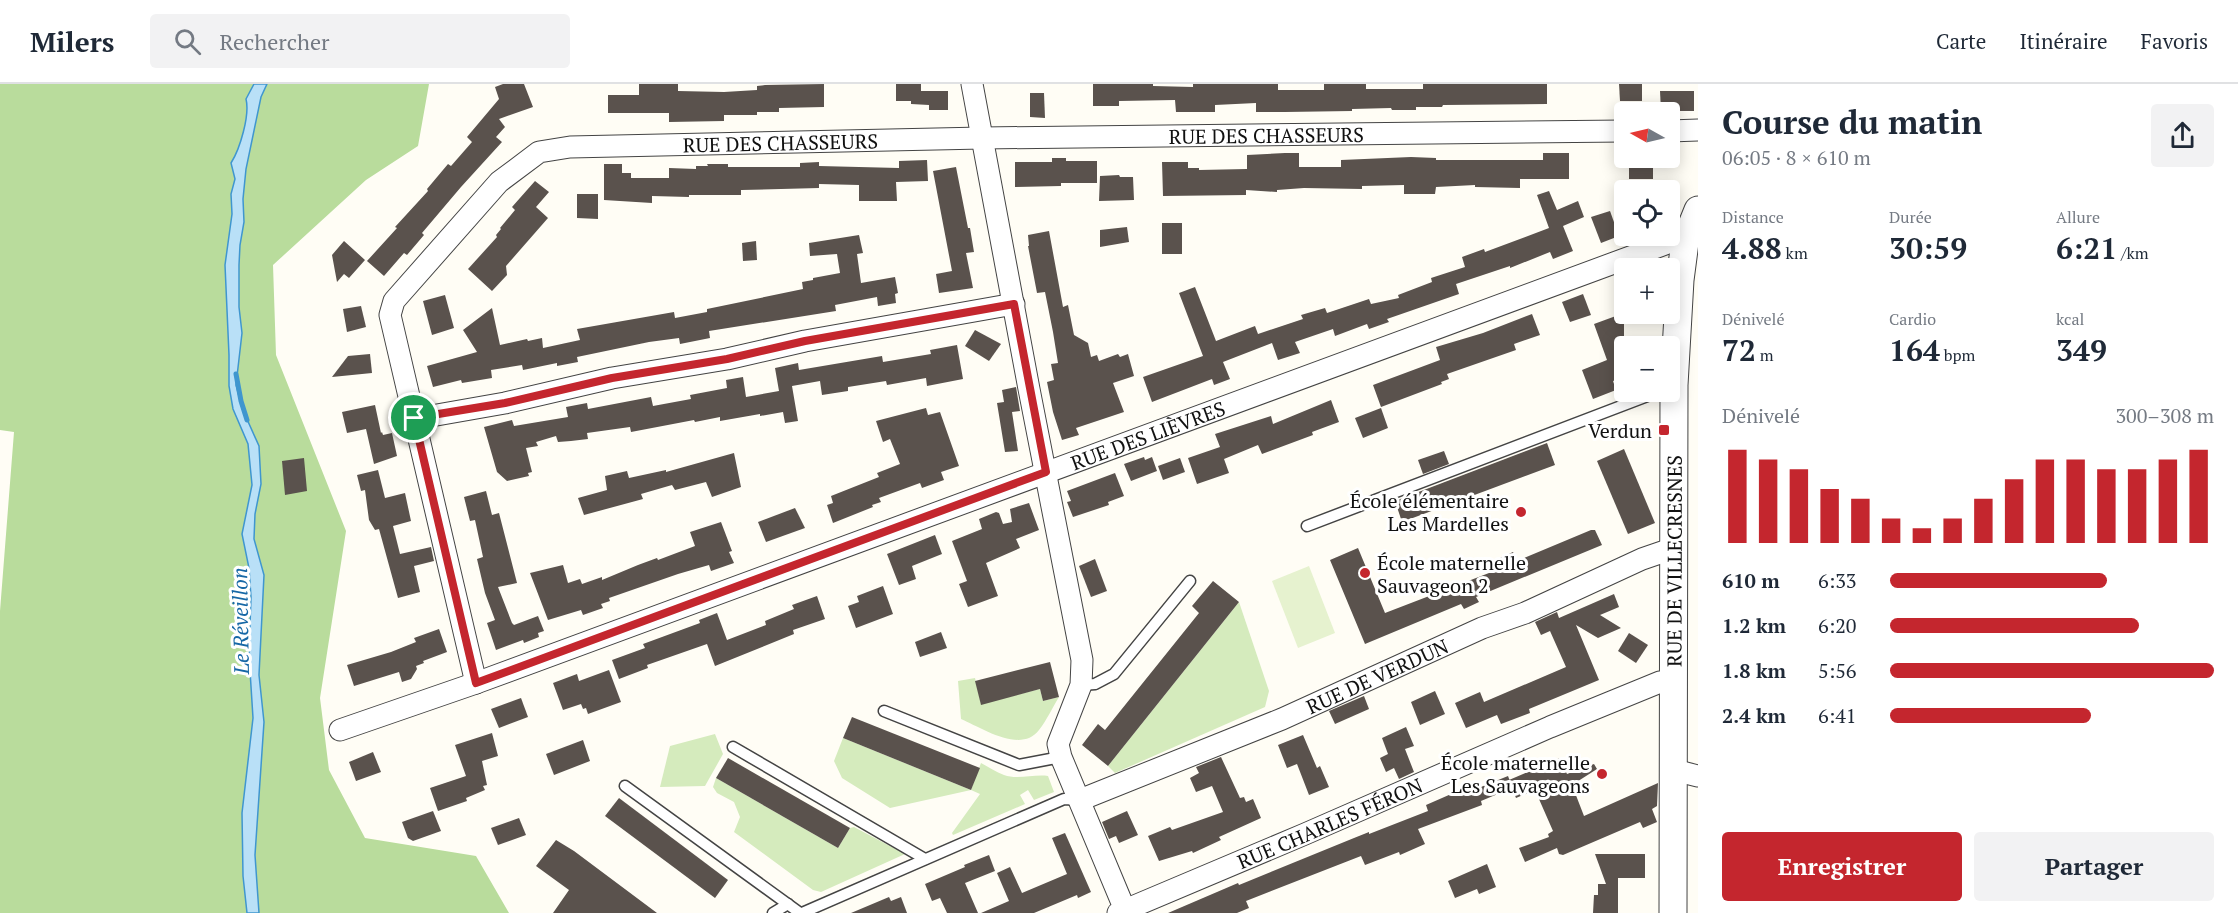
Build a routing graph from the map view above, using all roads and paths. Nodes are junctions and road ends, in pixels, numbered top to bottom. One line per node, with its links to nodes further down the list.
1 (972, 84): 5 (street)
2 (1698, 130): 4 (street)
3 (1614, 131): 5 (street, RUE DES CHASSEURS)
4 (1680, 131)
5 (982, 138): 8 (street); 12 (street, RUE DES CHASSEURS)
6 (1698, 210): 7 (street, RUE DE VILLECRESNES)
7 (1685, 242): 9 (street, RUE DE VILLECRESNES); 13 (street, RUE DES LIÈVRES)
8 (1014, 304): 12 (street); 13 (street)
9 (1673, 336)
10 (1630, 402): 14 (lane)
11 (1668, 402): 15 (street, RUE DE VILLECRESNES)
12 (414, 418): 18 (street, RUE DES CHASSEURS)
13 (1046, 472): 18 (street, RUE DES LIÈVRES); 19 (street)
14 (1307, 526)
15 (1674, 548): 17 (street, RUE DE VILLECRESNES); 26 (street, RUE DE VERDUN)
16 (1190, 581): 19 (lane)
17 (1674, 681): 24 (street, RUE DE VILLECRESNES); 29 (street, RUE CHARLES FÉRON)
18 (476, 683): 21 (street, RUE DES LIÈVRES)
19 (1081, 685): 23 (street)
20 (884, 711): 23 (lane)
21 (340, 730)
22 (733, 747): 27 (lane)
23 (1061, 757): 26 (street)
24 (1686, 773): 32 (street, RUE DE VILLECRESNES)
25 (625, 786): 28 (lane)
26 (1080, 800): 27 (lane); 29 (street)
27 (925, 860): 31 (lane)
28 (788, 904): 30 (lane); 31 (lane)
29 (1122, 911)
30 (773, 913)
31 (801, 913)
32 (1673, 913)

